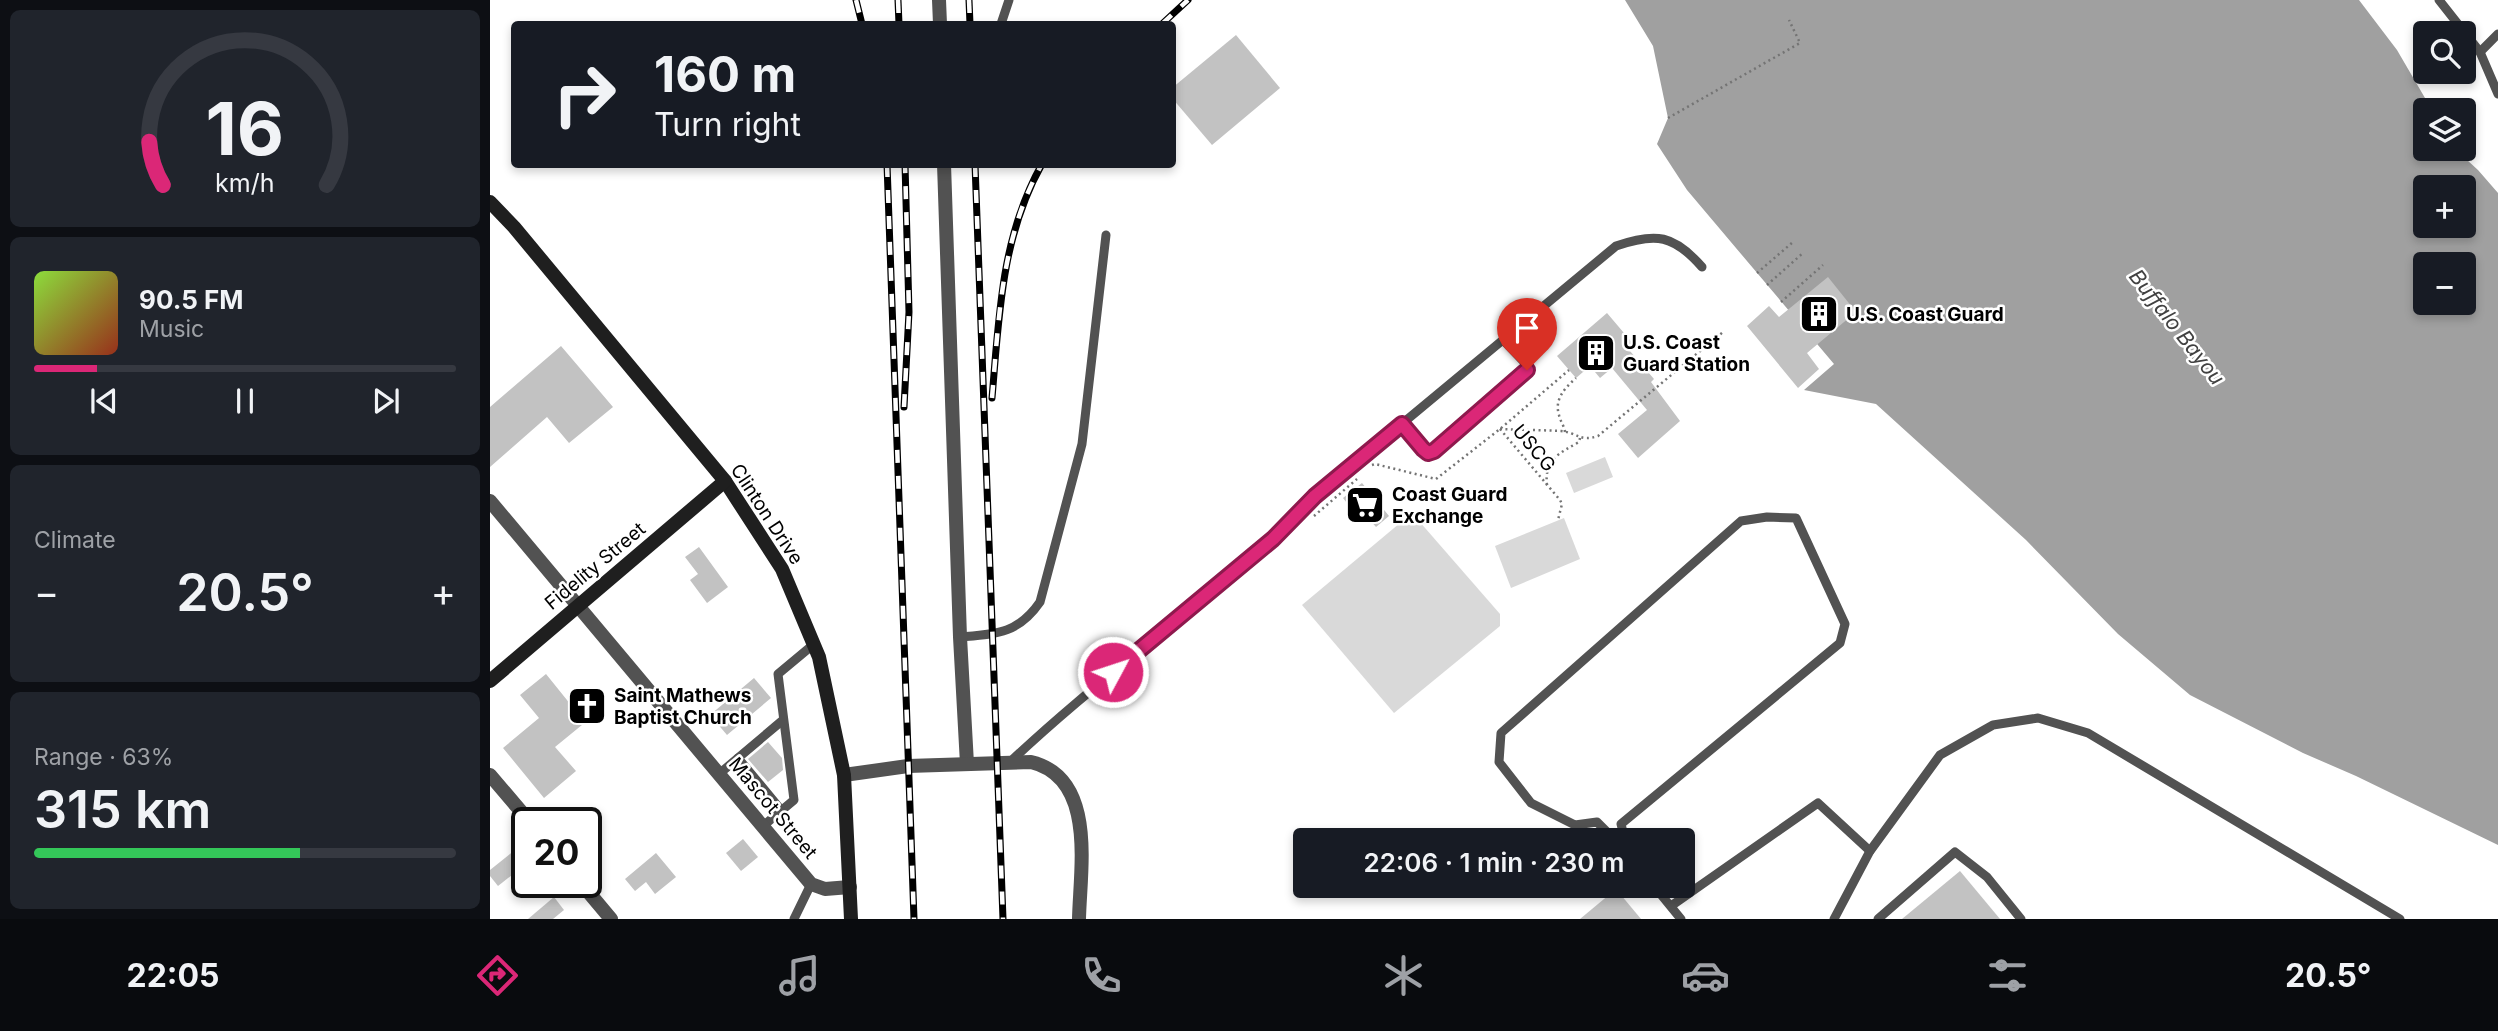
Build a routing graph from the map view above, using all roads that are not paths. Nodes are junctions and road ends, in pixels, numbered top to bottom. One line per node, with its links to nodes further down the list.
1 (939, 0): 4 (street)
2 (1009, 0): 5 (lane)
3 (2439, 0): 7 (lane)
4 (940, 21)
5 (1002, 21)
6 (2498, 34): 7 (lane)
7 (2480, 52): 8 (lane)
8 (2498, 94)
9 (944, 168): 18 (street)
10 (490, 202): 15 (main road, Clinton Drive)
11 (1107, 235): 18 (lane)
12 (1702, 267): 13 (lane)
13 (1503, 340): 14 (lane); 14 (lane)
14 (1402, 424): 26 (lane)
15 (725, 481): 17 (main road, Fidelity Street); 19 (main road, Clinton Drive)
16 (490, 500): 17 (street, Mascot Street)
17 (578, 605): 20 (main road, Fidelity Street); 27 (street, Mascot Street)
18 (960, 637): 25 (street)
19 (814, 644): 21 (lane); 29 (main road, Clinton Drive)
20 (490, 681)
21 (783, 720): 22 (lane); 24 (lane)
22 (787, 745): 23 (lane); 31 (lane)
23 (777, 753)
24 (738, 758): 27 (lane); 31 (lane)
25 (967, 764): 26 (street); 29 (street)
26 (1008, 764): 44 (street)
27 (719, 774): 32 (street, Mascot Street)
28 (490, 775): 30 (street)
29 (844, 775): 37 (main road, Clinton Drive)
30 (517, 807)
31 (782, 811): 32 (lane)
32 (763, 826): 36 (street, Mascot Street)
33 (1604, 828): 34 (lane)
34 (1622, 828)
35 (1870, 851): 40 (lane); 46 (lane); 49 (lane)
36 (811, 884): 37 (street, Mascot Street); 42 (lane)
37 (850, 887): 43 (main road, Clinton Drive)
38 (593, 898): 41 (street)
39 (1664, 898): 40 (lane)
40 (1671, 906): 45 (lane)
41 (611, 919)
42 (794, 919)
43 (851, 919)
44 (1079, 919)
45 (1681, 919)
46 (1834, 919)
47 (1878, 919): 48 (lane)
48 (2021, 919)
49 (2400, 919)

